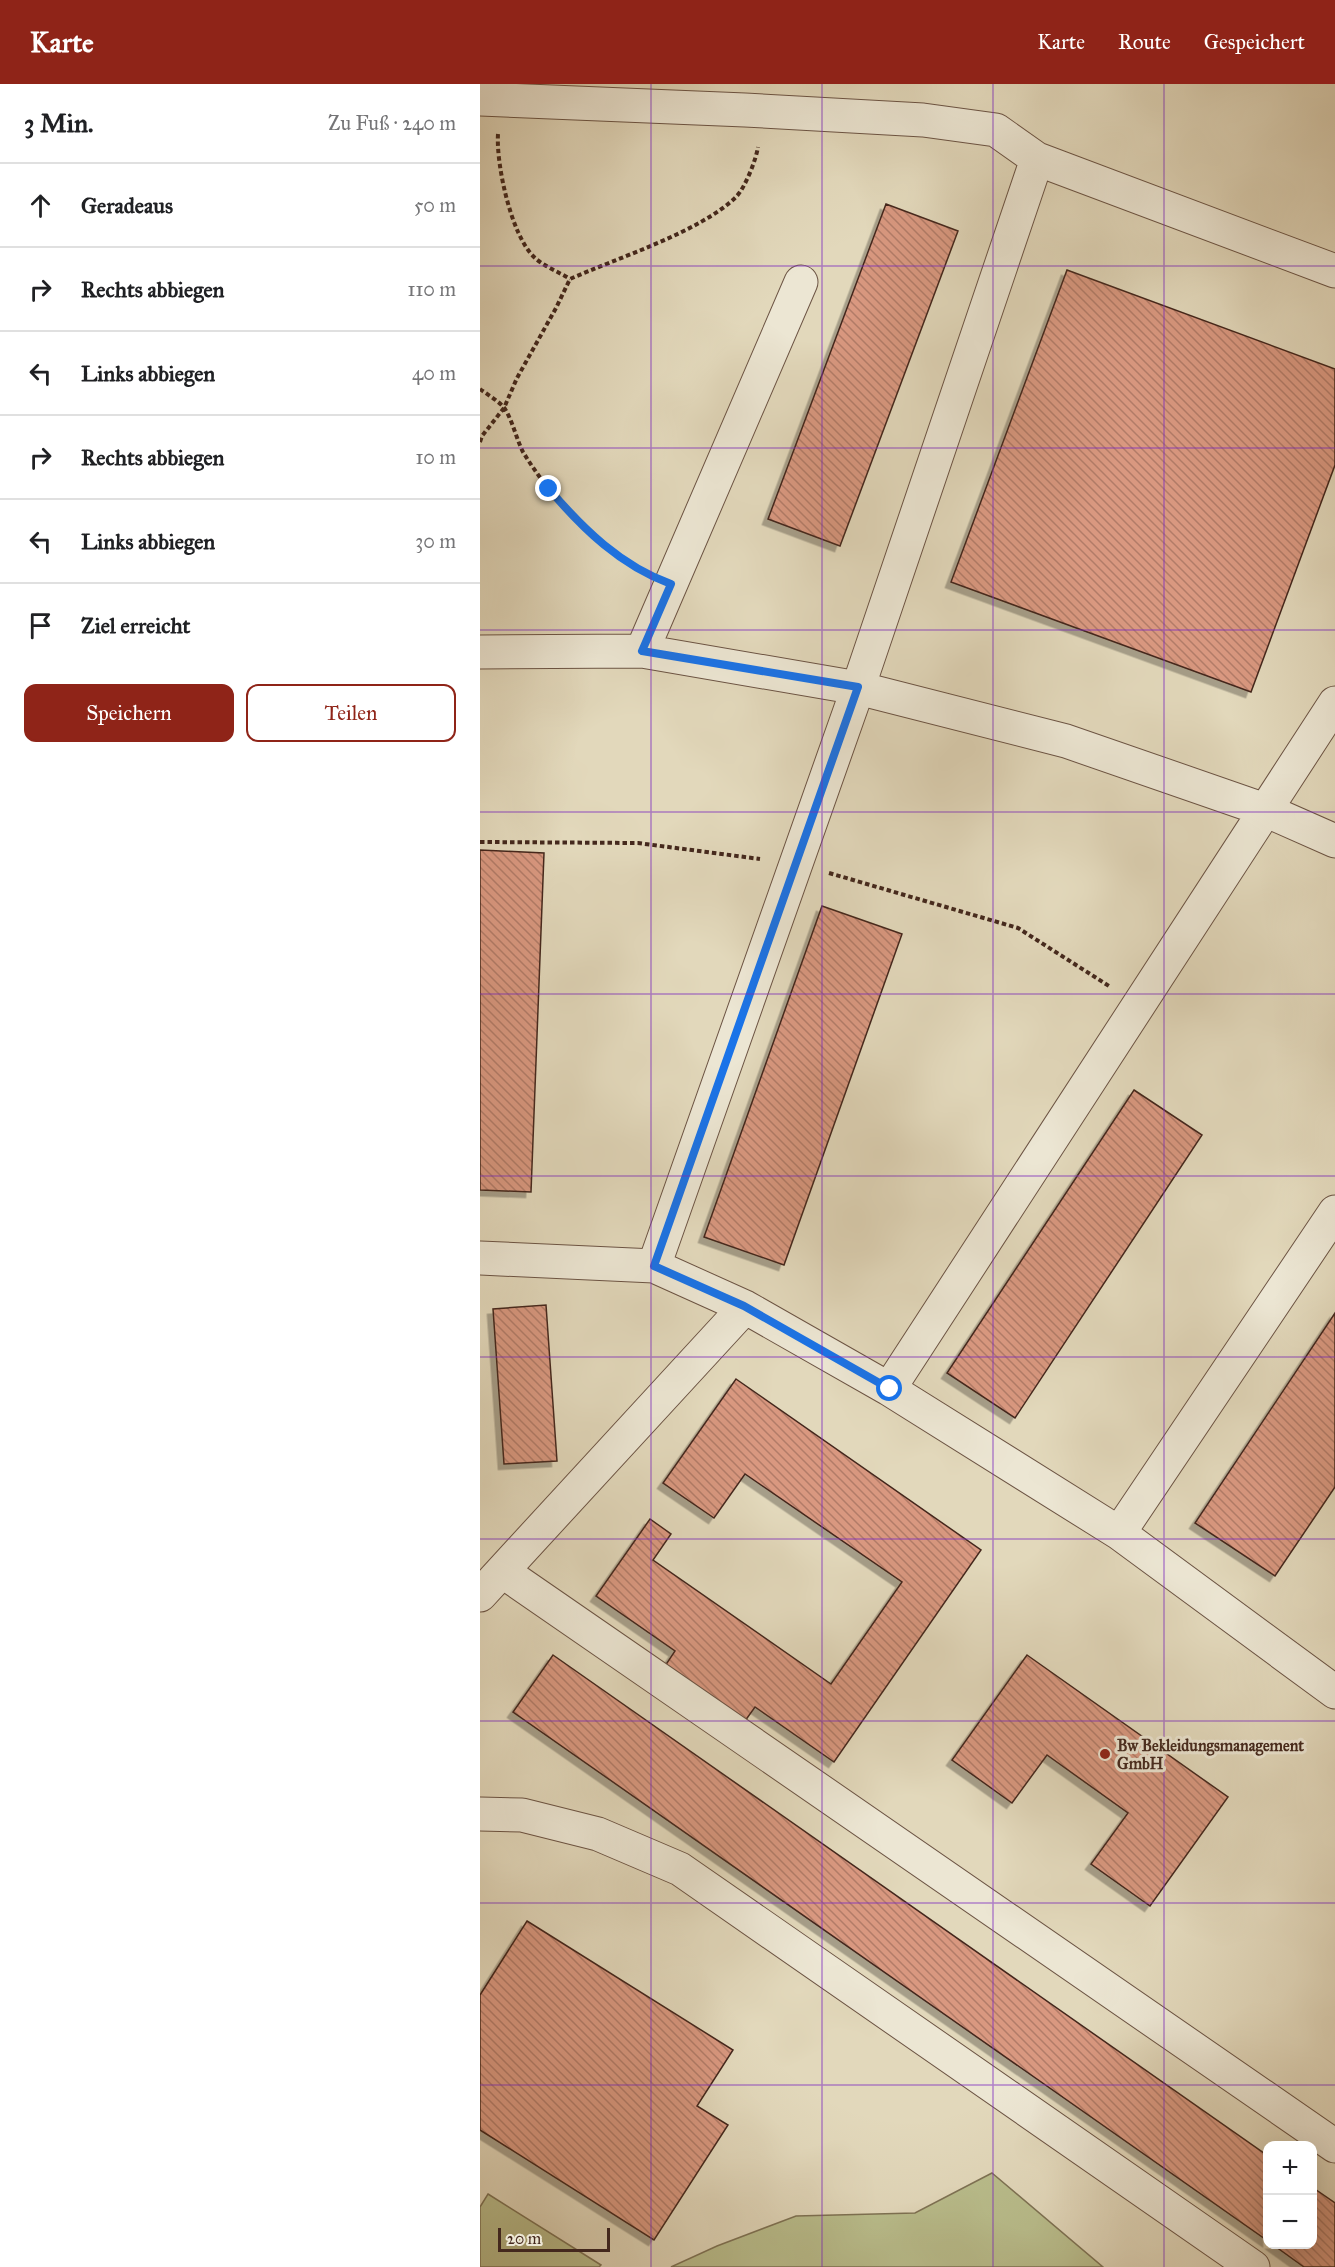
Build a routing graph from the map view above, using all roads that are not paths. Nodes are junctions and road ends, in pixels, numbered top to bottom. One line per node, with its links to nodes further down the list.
1 (490, 99): 2 (lane)
2 (1037, 159): 3 (lane); 7 (lane)
3 (1335, 271)
4 (801, 282): 5 (lane)
5 (642, 651): 6 (lane); 7 (lane)
6 (480, 652)
7 (858, 687): 9 (lane); 13 (lane)
8 (1335, 703): 9 (lane)
9 (1265, 810): 10 (lane); 15 (lane)
10 (1335, 841)
11 (1335, 1212): 16 (lane)
12 (480, 1258): 13 (lane)
13 (654, 1266): 14 (lane)
14 (744, 1306): 15 (lane); 17 (lane)
15 (890, 1389): 16 (lane)
16 (1119, 1533): 19 (lane)
17 (502, 1571): 18 (lane); 21 (lane)
18 (480, 1595)
19 (1335, 1692)
20 (480, 1814): 22 (lane)
21 (1335, 2146)
22 (1253, 2267)

